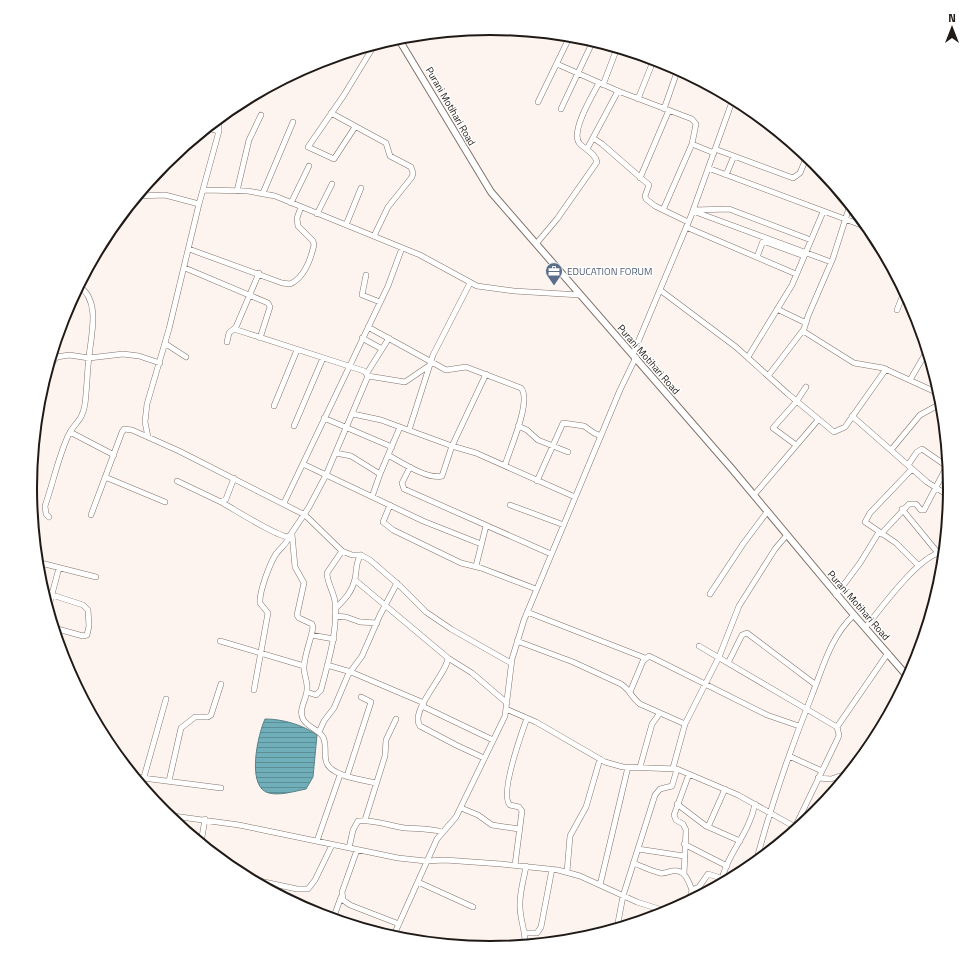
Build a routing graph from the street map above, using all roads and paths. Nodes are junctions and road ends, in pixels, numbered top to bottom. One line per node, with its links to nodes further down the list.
1 (567, 42): 6 (street)
2 (402, 44): 54 (main road, Purani Motihari Road)
3 (591, 47): 8 (street)
4 (371, 51): 17 (street)
5 (615, 52): 10 (street)
6 (557, 64): 8 (street); 13 (street)
7 (652, 65): 12 (street)
8 (578, 74): 10 (street); 15 (street)
9 (676, 75): 16 (street)
10 (601, 84): 11 (street); 26 (street)
11 (618, 91): 12 (street); 24 (street)
12 (638, 99): 16 (street)
13 (538, 102)
14 (730, 104): 27 (street)
15 (561, 109)
16 (667, 110): 25 (street); 33 (street)
17 (331, 113): 21 (street); 21 (street)
18 (261, 115): 37 (street)
19 (293, 122): 38 (street)
20 (219, 125): 23 (street)
21 (356, 127): 52 (street)
22 (213, 130): 23 (street)
23 (219, 131): 36 (street)
24 (593, 138): 26 (street); 33 (street)
25 (692, 144): 27 (street); 43 (street)
26 (587, 149): 54 (street)
27 (714, 151): 28 (street); 31 (street)
28 (734, 156): 29 (street); 32 (street)
29 (804, 162)
30 (309, 166): 40 (street)
31 (708, 168): 32 (street); 44 (street)
32 (726, 175): 46 (street)
33 (640, 178): 43 (street)
34 (332, 184): 47 (street)
35 (361, 188): 51 (street)
36 (204, 190): 37 (street); 41 (street)
37 (237, 191): 38 (street)
38 (262, 193): 40 (street)
39 (144, 196): 41 (street)
40 (291, 203): 42 (street)
41 (199, 204): 56 (street)
42 (300, 207): 47 (street); 61 (street)
43 (663, 210): 49 (street)
44 (693, 211): 49 (street); 53 (street); 57 (street)
45 (848, 211): 48 (street)
46 (823, 212): 48 (street); 53 (street)
47 (317, 214): 51 (street)
48 (846, 220): 50 (street); 59 (street)
49 (687, 224): 58 (street); 66 (street)
50 (858, 224)
51 (346, 225): 52 (street)
52 (374, 236): 55 (street)
53 (811, 240): 57 (street)
54 (536, 244): 68 (main road, Purani Motihari Road)
55 (402, 248): 64 (street); 70 (street)
56 (189, 249): 60 (street); 61 (street)
57 (805, 254): 58 (street); 59 (street); 62 (street)
58 (757, 257): 62 (street)
59 (831, 262): 73 (street)
60 (185, 268): 67 (street); 81 (street)
61 (259, 273): 67 (street)
62 (796, 274): 71 (street)
63 (366, 275): 70 (street)
64 (470, 283): 68 (street); 92 (street)
65 (83, 290): 89 (street)
66 (660, 290): 84 (street); 87 (street)
67 (249, 293): 75 (street); 77 (street)
68 (580, 295): 84 (main road, Purani Motihari Road)
69 (901, 299): 72 (street)
70 (380, 302): 74 (street)
71 (777, 309): 73 (street); 87 (street)
72 (897, 310)
73 (806, 323): 76 (street)
74 (368, 327): 78 (street); 79 (street)
75 (234, 329): 77 (street); 80 (street)
76 (803, 331): 94 (street); 97 (street)
77 (260, 338): 83 (street)
78 (362, 338): 82 (street); 93 (street)
79 (389, 338): 82 (street); 92 (street)
80 (227, 342)
81 (166, 344): 86 (street); 91 (street)
82 (382, 349): 95 (street)
83 (297, 350): 90 (street); 102 (street)
84 (634, 356): 114 (street); 139 (main road, Purani Motihari Road)
85 (57, 357): 89 (street)
86 (186, 357)
87 (748, 357): 97 (street)
88 (924, 357): 98 (street)
89 (89, 358): 91 (street); 113 (street)
90 (323, 358): 93 (street); 108 (street)
91 (160, 363): 115 (street)
92 (431, 363): 95 (street); 96 (street); 112 (street)
93 (349, 366): 95 (street); 106 (street)
94 (886, 369): 98 (street); 105 (street)
95 (368, 374): 104 (street)
96 (486, 374): 109 (street); 117 (street)
97 (768, 376): 101 (street)
98 (910, 380): 100 (street)
99 (806, 387): 101 (street)
100 (932, 390)
101 (796, 402): 107 (street); 116 (street)
102 (274, 406)
103 (935, 408): 120 (street)
104 (353, 414): 110 (street); 111 (street)
105 (852, 416): 107 (street); 120 (street)
106 (324, 418): 111 (street); 126 (street)
107 (818, 420): 116 (street)
108 (294, 426)
109 (518, 426): 118 (street); 127 (street)
110 (400, 427): 112 (street); 119 (street)
111 (347, 428): 119 (street); 122 (street)
112 (409, 430): 117 (street)
113 (70, 432): 123 (street); 151 (street)
114 (601, 436): 118 (street); 141 (street)
115 (148, 437): 123 (street); 134 (street)
116 (796, 445): 139 (street)
117 (452, 446): 127 (street); 128 (street)
118 (552, 446): 121 (street); 136 (street)
119 (392, 447): 124 (street)
120 (890, 450): 129 (street)
121 (568, 452)
122 (336, 453): 130 (street); 131 (street)
123 (114, 455): 133 (street)
124 (388, 455): 128 (street); 130 (street)
125 (942, 462): 129 (street)
126 (303, 464): 131 (street); 144 (street)
127 (505, 465): 136 (street)
128 (410, 467): 153 (street)
129 (910, 467): 137 (street); 154 (street)
130 (380, 474): 140 (street)
131 (326, 475): 140 (street); 150 (street)
132 (943, 475): 137 (street)
133 (105, 477): 142 (street); 149 (street)
134 (234, 478): 143 (street); 144 (street)
135 (177, 481): 143 (street)
136 (537, 481): 141 (street)
137 (935, 487): 138 (street); 147 (street)
138 (943, 492)
139 (754, 495): 148 (main road, Purani Motihari Road)
140 (372, 497): 145 (street)
141 (575, 497): 152 (street)
142 (165, 502)
143 (221, 502): 155 (street)
144 (284, 503): 150 (street)
145 (390, 505): 157 (street); 164 (street)
146 (510, 505): 152 (street)
147 (902, 510): 154 (street); 158 (street)
148 (767, 512): 156 (main road, Purani Motihari Road); 171 (street)
149 (91, 515)
150 (305, 515): 155 (street); 159 (street)
151 (49, 517)
152 (564, 525): 161 (street)
153 (486, 526): 157 (street); 161 (street)
154 (880, 533): 165 (street); 173 (street)
155 (290, 535): 183 (street); 188 (street)
156 (786, 536): 173 (main road, Purani Motihari Road); 190 (street)
157 (481, 544): 164 (street)
158 (939, 549)
159 (342, 551): 162 (street); 176 (street)
160 (938, 553): 165 (street)
161 (551, 554): 170 (street)
162 (361, 555): 168 (street); 169 (street)
163 (44, 564): 166 (street)
164 (476, 566): 170 (street)
165 (918, 566): 181 (street)
166 (59, 568): 167 (street); 172 (street)
167 (96, 577)
168 (355, 580): 175 (street); 176 (street)
169 (397, 583): 175 (street); 193 (street)
170 (536, 589): 177 (street)
171 (710, 594)
172 (52, 595): 174 (street); 182 (street)
173 (836, 595): 178 (main road, Purani Motihari Road)
174 (51, 599)
175 (386, 604): 180 (street); 191 (street)
176 (336, 608): 179 (street)
177 (527, 612): 186 (street); 192 (street)
178 (854, 615): 181 (main road, Purani Motihari Road); 201 (street)
179 (335, 616): 180 (street); 184 (street)
180 (377, 623): 198 (street)
181 (865, 628): 189 (main road, Purani Motihari Road)
182 (60, 630)
183 (312, 635): 184 (street); 196 (street)
184 (334, 639): 195 (street)
185 (220, 640): 188 (street)
186 (517, 640): 193 (street); 204 (street)
187 (699, 646): 190 (street)
188 (261, 653): 196 (street); 202 (street)
189 (888, 653): 197 (main road, Purani Motihari Road); 216 (street)
190 (719, 657): 194 (street); 200 (street)
191 (448, 658): 207 (street); 208 (street)
192 (645, 658): 200 (street); 204 (street)
193 (511, 663): 207 (street)
194 (728, 663): 201 (street); 209 (street)
195 (327, 665): 198 (street); 203 (street)
196 (304, 666): 203 (street)
197 (904, 671)
198 (351, 672): 208 (street); 217 (street)
199 (221, 684): 232 (street)
200 (705, 685): 214 (street); 215 (street)
201 (816, 685): 209 (street)
202 (254, 690)
203 (307, 692): 217 (street)
204 (630, 692): 211 (street)
205 (361, 697): 228 (street)
206 (166, 699): 230 (street)
207 (507, 703): 210 (street)
208 (423, 704): 218 (street); 220 (street)
209 (807, 708): 215 (street); 216 (street)
210 (506, 709): 213 (street); 218 (street)
211 (660, 713): 214 (street); 223 (street)
212 (396, 718): 233 (street)
213 (527, 718): 221 (street); 246 (street)
214 (685, 724): 224 (street)
215 (799, 726): 219 (street)
216 (837, 727): 225 (street)
217 (319, 732): 227 (street)
218 (493, 740): 220 (street)
219 (789, 756): 225 (street); 239 (street)
220 (484, 758): 238 (street)
221 (600, 759): 222 (street); 264 (street)
222 (628, 767): 223 (street); 270 (street)
223 (640, 767): 224 (street)
224 (675, 768): 226 (street); 254 (street)
225 (822, 771): 231 (street)
226 (689, 774): 235 (street); 236 (street)
227 (340, 775): 228 (street); 249 (street)
228 (347, 776): 233 (street)
229 (839, 776): 231 (street)
230 (144, 778): 232 (street)
231 (818, 778): 241 (street)
232 (169, 781): 234 (street)
233 (376, 783): 243 (street)
234 (221, 788)
235 (725, 789): 237 (street); 245 (street)
236 (677, 804): 245 (street); 252 (street)
237 (755, 804): 239 (street); 250 (street)
238 (461, 808): 246 (street); 247 (street)
239 (770, 812): 244 (street); 256 (street)
240 (179, 817): 242 (street)
241 (800, 818)
242 (205, 819): 248 (street); 249 (street)
243 (365, 820): 247 (street); 253 (street)
244 (793, 825)
245 (708, 827): 250 (street)
246 (519, 829): 260 (street)
247 (442, 832): 258 (street)
248 (202, 838)
249 (317, 841): 251 (street)
250 (740, 841): 262 (street)
251 (332, 844): 253 (street); 269 (street)
252 (684, 844): 257 (street); 262 (street)
253 (349, 848): 255 (street)
254 (638, 849): 257 (street); 259 (street)
255 (357, 850): 258 (street); 274 (street)
256 (759, 853)
257 (684, 856): 265 (street)
258 (426, 862): 260 (street); 268 (street)
259 (633, 862): 265 (street); 273 (street)
260 (514, 865): 261 (street)
261 (526, 866): 263 (street); 281 (street)
262 (727, 866): 266 (street)
263 (552, 869): 264 (street); 281 (street)
264 (567, 872): 270 (street)
265 (684, 874): 271 (street)
266 (725, 875)
267 (718, 879): 271 (street)
268 (418, 882): 275 (street); 279 (street)
269 (269, 883)
270 (600, 885): 273 (street)
271 (692, 890): 272 (street)
272 (691, 893)
273 (623, 896): 276 (street); 278 (street)
274 (341, 897): 277 (street); 279 (street)
275 (473, 907)
276 (658, 909)
277 (335, 914)
278 (618, 923)
279 (399, 924): 280 (street)
280 (396, 931)
281 (526, 933): 282 (street)
282 (525, 939)

